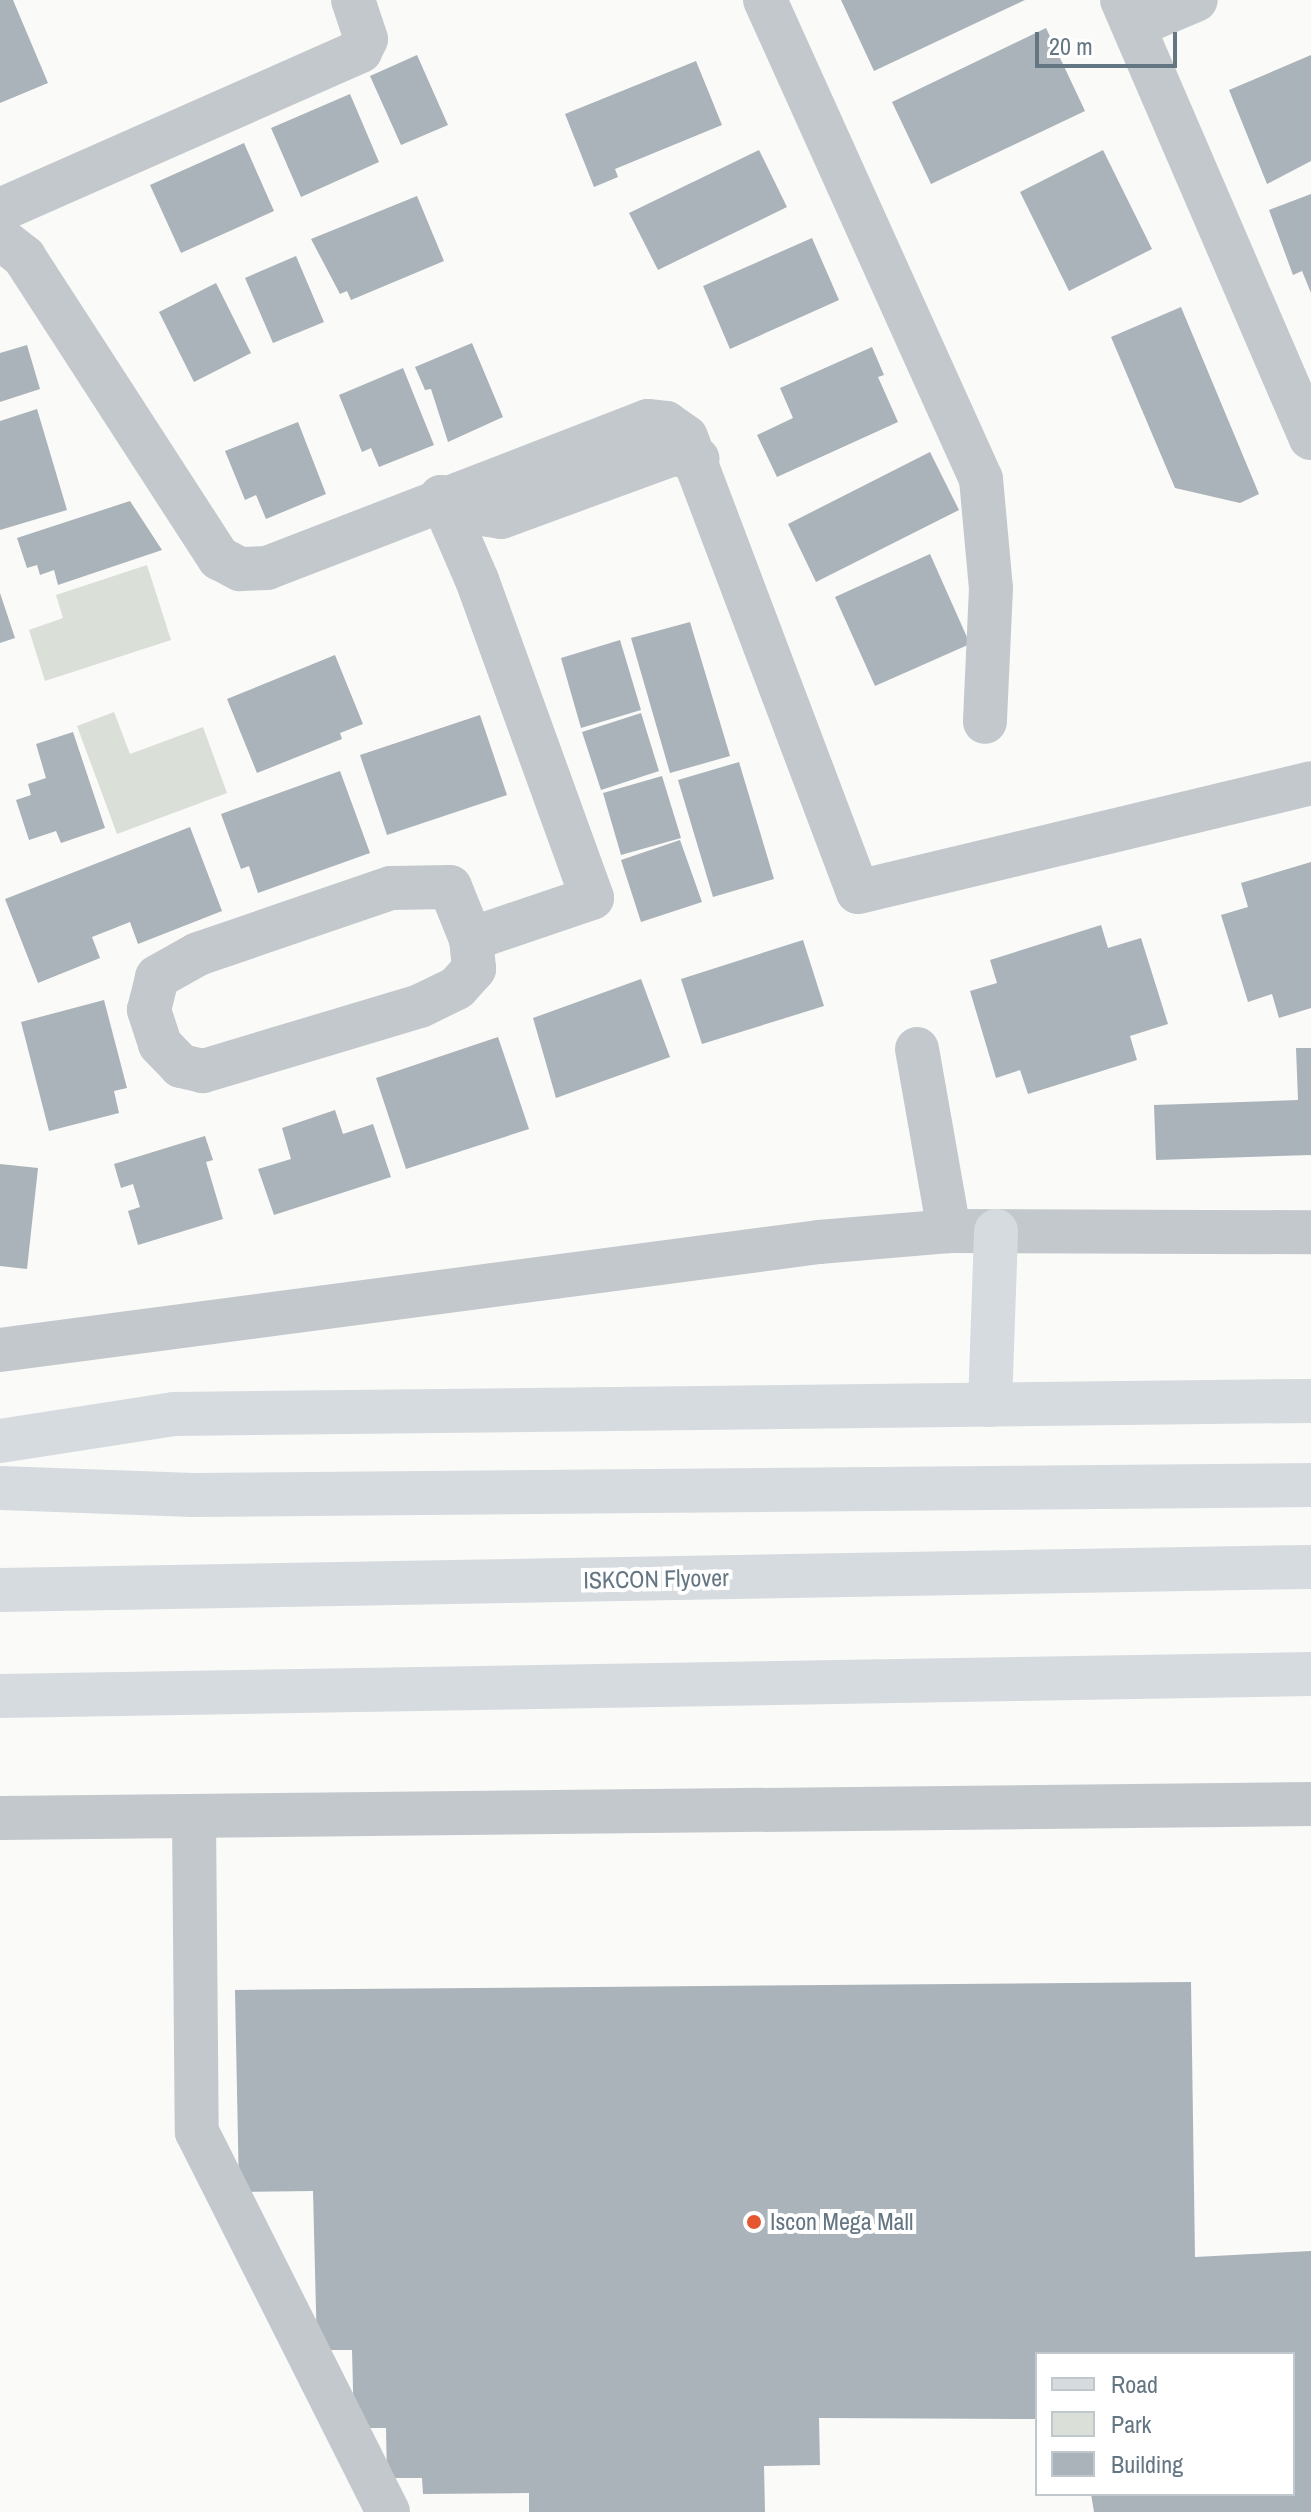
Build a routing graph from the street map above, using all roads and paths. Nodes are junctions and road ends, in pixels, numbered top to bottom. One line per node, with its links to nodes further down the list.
1 (353, 0): 5 (street)
2 (765, 0): 10 (street)
3 (1196, 0): 4 (street)
4 (1128, 13): 7 (street)
5 (0, 210)
6 (0, 238): 9 (street)
7 (1299, 378): 8 (street)
8 (1311, 438)
9 (441, 497): 11 (street); 12 (street)
10 (985, 722)
11 (1311, 783)
12 (471, 939): 12 (street)
13 (917, 1049): 14 (street)
14 (949, 1231): 15 (street); 17 (street)
15 (996, 1231): 16 (street); 19 (main road)
16 (1311, 1232)
17 (0, 1350)
18 (1311, 1401): 19 (main road)
19 (990, 1405): 20 (main road)
20 (0, 1441)
21 (1311, 1485): 22 (main road)
22 (0, 1488)
23 (1311, 1567): 24 (main road, ISKCON Flyover)
24 (0, 1590)
25 (1311, 1674): 26 (main road)
26 (0, 1696)
27 (1311, 1804): 29 (street)
28 (0, 1818): 29 (street)
29 (194, 1818): 30 (street)
30 (388, 2512)

